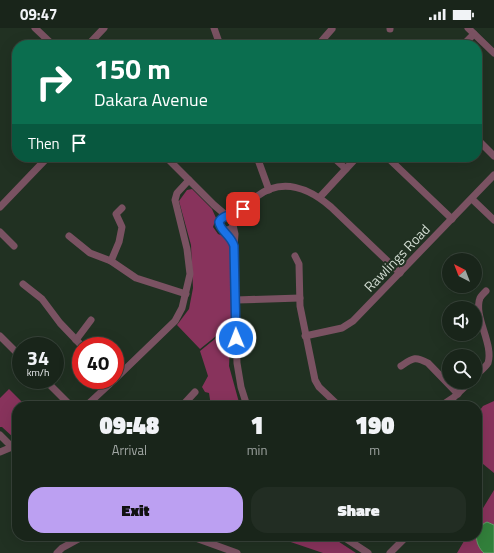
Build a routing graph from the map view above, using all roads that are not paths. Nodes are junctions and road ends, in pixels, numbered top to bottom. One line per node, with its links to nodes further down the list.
1 (35, 28): 7 (street)
2 (104, 28): 8 (street)
3 (214, 28): 9 (street)
4 (334, 28): 10 (street)
5 (468, 28): 6 (street)
6 (474, 34): 11 (street); 12 (street)
7 (48, 40)
8 (93, 40)
9 (218, 40)
10 (323, 40)
11 (468, 40)
12 (480, 40)
13 (482, 42): 14 (street)
14 (494, 53)
15 (482, 144): 16 (street)
16 (494, 156)
17 (43, 162): 30 (street)
18 (171, 162): 25 (street)
19 (259, 162): 26 (street)
20 (339, 162): 23 (street)
21 (352, 162): 23 (street)
22 (392, 162): 35 (street)
23 (346, 168): 27 (street)
24 (494, 175): 28 (street, Rawlings Road)
25 (189, 180): 29 (street); 48 (street)
26 (269, 190): 27 (street); 32 (street)
27 (320, 197): 45 (street)
28 (472, 199): 35 (street, Rawlings Road); 36 (street)
29 (214, 205): 33 (street); 34 (street)
30 (0, 207)
31 (122, 208): 44 (street)
32 (243, 209): 33 (street); 37 (street)
33 (228, 216): 34 (street); 37 (street)
34 (220, 219): 38 (street)
35 (452, 219): 45 (street, Rawlings Road)
36 (494, 220)
37 (234, 224): 38 (street); 42 (street)
38 (224, 230): 42 (street)
39 (0, 232): 41 (street)
40 (69, 236): 44 (street)
41 (14, 246)
42 (234, 246): 50 (street)
43 (295, 256): 49 (street)
44 (111, 261): 48 (street)
45 (400, 273): 53 (street, Rawlings Road)
46 (23, 284): 54 (street)
47 (486, 291): 58 (street)
48 (186, 294): 59 (street)
49 (300, 298): 50 (street); 53 (street)
50 (236, 300): 68 (street)
51 (91, 320): 55 (street)
52 (0, 336): 56 (street)
53 (305, 336): 69 (street)
54 (73, 337)
55 (78, 337)
56 (12, 348)
57 (401, 366): 64 (street)
58 (482, 369)
59 (124, 370)
60 (54, 389): 65 (street)
61 (104, 389): 66 (street)
62 (463, 389): 64 (street)
63 (195, 392): 67 (street)
64 (458, 394): 70 (street)
65 (67, 401)
66 (91, 401)
67 (187, 401)
68 (245, 401)
69 (334, 401)
70 (448, 401)
71 (0, 435): 72 (street)
72 (0, 452)
73 (75, 541): 77 (street)
74 (204, 541): 78 (street)
75 (350, 541): 79 (street)
76 (402, 541): 80 (street)
77 (57, 553)
78 (237, 553)
79 (368, 553)
80 (390, 553)

